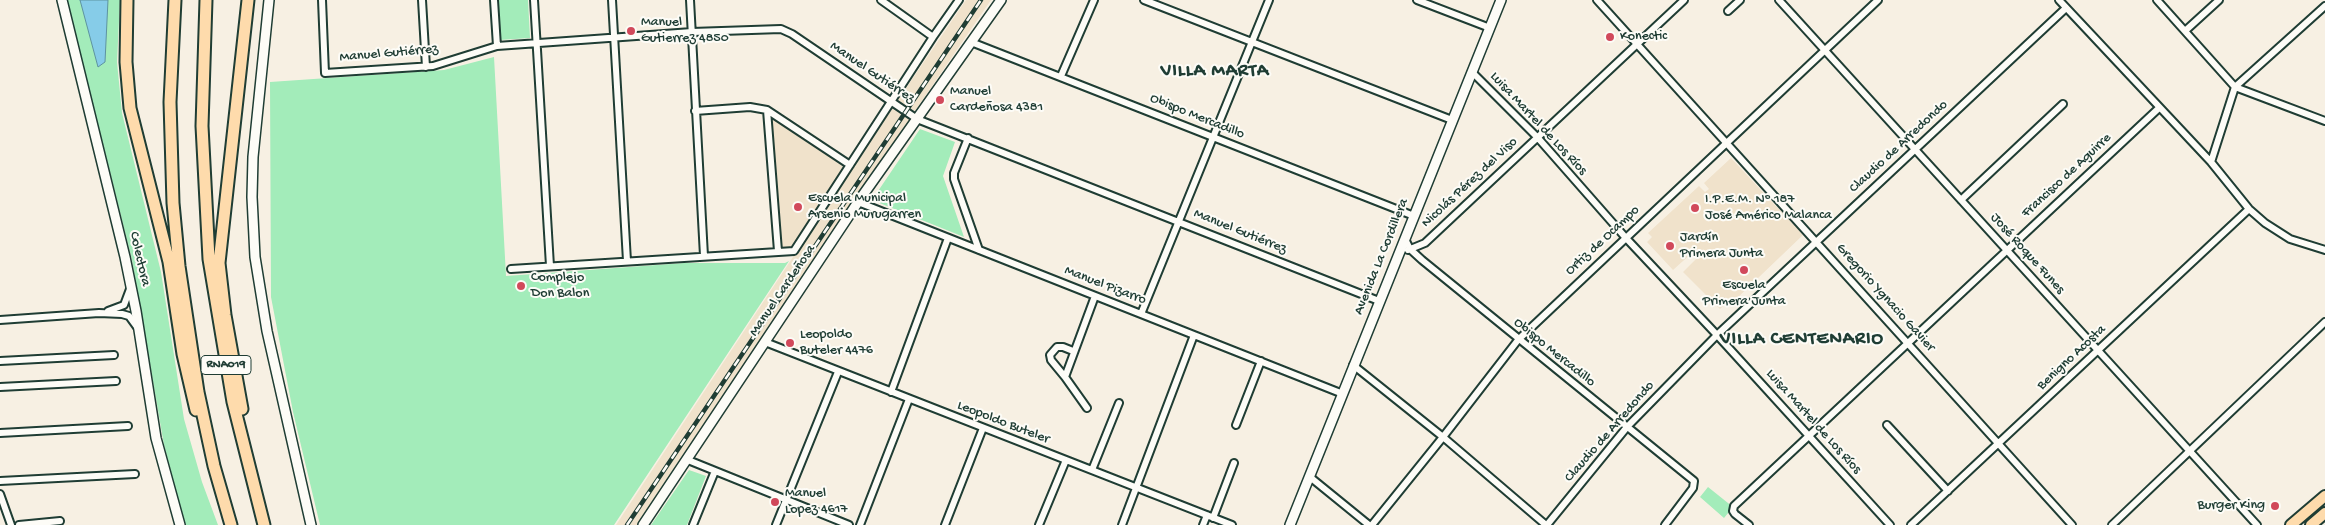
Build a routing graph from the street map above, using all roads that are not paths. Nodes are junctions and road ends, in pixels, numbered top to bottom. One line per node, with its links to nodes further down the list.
1 (62, 0): 81 (main road, Colectora)
2 (128, 0): 123 (highway)
3 (175, 0): 123 (highway, RNA019)
4 (206, 0): 121 (highway, RNA019)
5 (248, 0): 121 (highway)
6 (269, 0): 142 (main road)
7 (322, 0): 43 (street, Manuel Gutiérrez)
8 (422, 0): 43 (street)
9 (494, 0): 41 (street)
10 (534, 0): 38 (street)
11 (612, 0): 36 (street)
12 (690, 0): 34 (street)
13 (881, 0): 35 (street)
14 (959, 0): 35 (street)
15 (1001, 0): 37 (main road, Manuel Cardeñosa)
16 (1094, 0): 45 (street)
17 (1144, 0): 39 (street)
18 (1269, 0): 39 (street)
19 (1418, 0): 32 (street)
20 (1501, 0): 32 (main road, Avenida La Cordillera)
21 (1597, 0): 40 (street, Gregorio Ygnacio Gavier)
22 (1684, 0): 40 (street, Nicolás Pérez del Viso)
23 (1740, 0): 31 (street)
24 (1779, 0): 42 (street, José Roque Funes)
25 (1878, 0): 42 (street, Ortiz de Ocampo)
26 (2059, 0): 30 (street)
27 (2157, 0): 33 (street)
28 (2219, 0): 33 (street)
29 (2325, 6): 46 (street)
30 (2066, 8): 49 (street); 59 (street, Claudio de Arredondo)
31 (1728, 11)
32 (1490, 28): 44 (main road, Avenida La Cordillera)
33 (2185, 31): 46 (street)
34 (692, 32): 36 (street, Manuel Gutiérrez); 47 (street, Manuel Gutiérrez); 51 (street)
35 (933, 37): 47 (street)
36 (614, 38): 38 (street, Manuel Gutiérrez); 78 (street)
37 (971, 42): 45 (street, Obispo Mercadillo); 52 (main road, Manuel Cardeñosa)
38 (536, 43): 41 (street, Manuel Gutiérrez); 79 (street)
39 (1252, 43): 53 (street); 55 (street)
40 (1637, 44): 57 (street, Nicolás Pérez del Viso); 58 (street, Gregorio Ygnacio Gavier)
41 (497, 46): 43 (street, Manuel Gutiérrez)
42 (1825, 50): 58 (street, Ortiz de Ocampo); 59 (street, José Roque Funes)
43 (426, 66)
44 (1472, 72): 53 (main road, Avenida La Cordillera); 57 (street, Luisa Martel de Los Ríos)
45 (1061, 76): 55 (street, Obispo Mercadillo)
46 (2235, 87): 54 (street); 60 (street)
47 (892, 101): 52 (street, Manuel Gutiérrez); 61 (street)
48 (2063, 104): 62 (street)
49 (2159, 108): 60 (street); 73 (street, Francisco de Aguirre)
50 (767, 110): 51 (street); 61 (street); 75 (street)
51 (695, 111): 77 (street)
52 (917, 119): 56 (street, Manuel Gutiérrez); 63 (main road, Manuel Cardeñosa)
53 (1452, 120): 65 (main road, Avenida La Cordillera)
54 (2325, 121)
55 (1213, 137): 65 (street, Obispo Mercadillo); 66 (street)
56 (968, 138): 66 (street, Manuel Gutiérrez); 72 (street)
57 (1538, 138): 68 (street, Luisa Martel de Los Ríos); 71 (street, Nicolás Pérez del Viso)
58 (1726, 142): 68 (street, Ortiz de Ocampo); 70 (street, Gregorio Ygnacio Gavier)
59 (1915, 149): 62 (street, José Roque Funes); 70 (street, Claudio de Arredondo)
60 (2211, 162): 64 (street)
61 (850, 165): 75 (street)
62 (1961, 200): 73 (street, José Roque Funes)
63 (858, 202): 67 (street, Manuel Pizarro); 92 (main road, Manuel Cardeñosa)
64 (2249, 208): 74 (street); 95 (street, Benigno Acosta)
65 (1414, 216): 69 (main road, Avenida La Cordillera)
66 (1179, 222): 83 (street, Manuel Gutiérrez); 85 (street)
67 (948, 238): 72 (street, Manuel Pizarro); 104 (street)
68 (1625, 238): 89 (street, Luisa Martel de Los Ríos); 91 (street, Ortiz de Ocampo)
69 (1404, 239): 71 (street, Obispo Mercadillo); 76 (main road, Avenida La Cordillera)
70 (1816, 241): 89 (street, Claudio de Arredondo); 93 (street, Gregorio Ygnacio Gavier)
71 (1410, 249): 76 (street, Nicolás Pérez del Viso); 91 (street, Obispo Mercadillo)
72 (979, 250): 82 (street, Manuel Pizarro)
73 (2006, 250): 93 (street, Francisco de Aguirre); 95 (street, José Roque Funes)
74 (2325, 250)
75 (778, 251): 77 (street)
76 (1399, 252): 83 (main road, Avenida La Cordillera)
77 (704, 256): 78 (street)
78 (627, 261): 79 (street)
79 (550, 266): 80 (street)
80 (511, 269)
81 (130, 281): 84 (street); 90 (main road, Colectora)
82 (1095, 296): 85 (street, Manuel Pizarro); 94 (street)
83 (1379, 301): 99 (main road, Avenida La Cordillera)
84 (99, 313): 86 (street); 90 (street)
85 (1141, 314): 88 (street, Manuel Pizarro)
86 (0, 320)
87 (2325, 322): 118 (street)
88 (1194, 335): 98 (street, Manuel Pizarro); 129 (street)
89 (1717, 335): 112 (street, Claudio de Arredondo); 115 (street, Luisa Martel de Los Ríos)
90 (140, 339): 139 (main road, Colectora)
91 (1518, 340): 112 (street, Obispo Mercadillo); 116 (street, Ortiz de Ocampo)
92 (765, 342): 100 (street, Leopoldo Buteler); 119 (main road, Manuel Cardeñosa)
93 (1908, 343): 115 (street, Francisco de Aguirre); 117 (street, Gregorio Ygnacio Gavier)
94 (1073, 351): 101 (street); 101 (street)
95 (2098, 351): 117 (street, Benigno Acosta); 118 (street, José Roque Funes)
96 (114, 355): 97 (street)
97 (0, 361)
98 (1261, 361): 105 (street, Manuel Pizarro); 111 (street)
99 (1353, 365): 105 (main road, Avenida La Cordillera); 116 (street)
100 (838, 372): 104 (street, Leopoldo Buteler); 133 (street)
101 (1064, 377): 108 (street)
102 (116, 381): 103 (street)
103 (0, 387)
104 (891, 392): 106 (street, Leopoldo Buteler)
105 (1343, 394): 127 (main road, Avenida La Cordillera)
106 (909, 399): 113 (street, Leopoldo Buteler); 147 (street)
107 (1119, 403): 124 (street)
108 (1087, 408)
109 (1887, 425): 130 (street)
110 (128, 426): 114 (street)
111 (1236, 426)
112 (1627, 427): 155 (street, Claudio de Arredondo); 156 (street, Obispo Mercadillo)
113 (983, 428): 120 (street, Leopoldo Buteler); 148 (street)
114 (0, 433)
115 (1809, 435): 157 (street, Francisco de Aguirre); 158 (street, Luisa Martel de Los Ríos)
116 (1443, 437): 154 (street, Ortiz de Ocampo); 155 (street)
117 (1999, 444): 130 (street, Benigno Acosta); 160 (street, Gregorio Ygnacio Gavier)
118 (2189, 451): 161 (street); 162 (street, José Roque Funes)
119 (688, 460): 125 (street); 143 (main road, Manuel Cardeñosa)
120 (1066, 460): 124 (street, Leopoldo Buteler); 149 (street)
121 (247, 463): 141 (highway, RNA019)
122 (1234, 464): 135 (street)
123 (214, 466): 140 (highway, RNA019)
124 (1092, 470): 129 (street, Leopoldo Buteler)
125 (715, 471): 133 (street); 144 (street)
126 (135, 474): 128 (street)
127 (1310, 477): 153 (main road, Avenida La Cordillera); 154 (street)
128 (0, 482)
129 (1137, 488): 135 (street, Leopoldo Buteler); 150 (street)
130 (1948, 491): 159 (street, Benigno Acosta)
131 (0, 494): 137 (street)
132 (2325, 496): 163 (main road)
133 (786, 500): 145 (street); 146 (street)
134 (2325, 513): 164 (main road)
135 (1210, 517): 151 (street); 152 (street, Leopoldo Buteler)
136 (60, 521): 138 (street)
137 (11, 525)
138 (19, 525)
139 (180, 525)
140 (231, 525)
141 (264, 525)
142 (311, 525)
143 (643, 525)
144 (693, 525)
145 (776, 525)
146 (848, 525)
147 (860, 525)
148 (945, 525)
149 (1040, 525)
150 (1122, 525)
151 (1203, 525)
152 (1232, 525)
153 (1290, 525)
154 (1371, 525)
155 (1547, 525)
156 (1665, 525)
157 (1749, 525)
158 (1890, 525)
159 (1911, 525)
160 (2072, 525)
161 (2112, 525)
162 (2257, 525)
163 (2292, 525)
164 (2311, 525)

